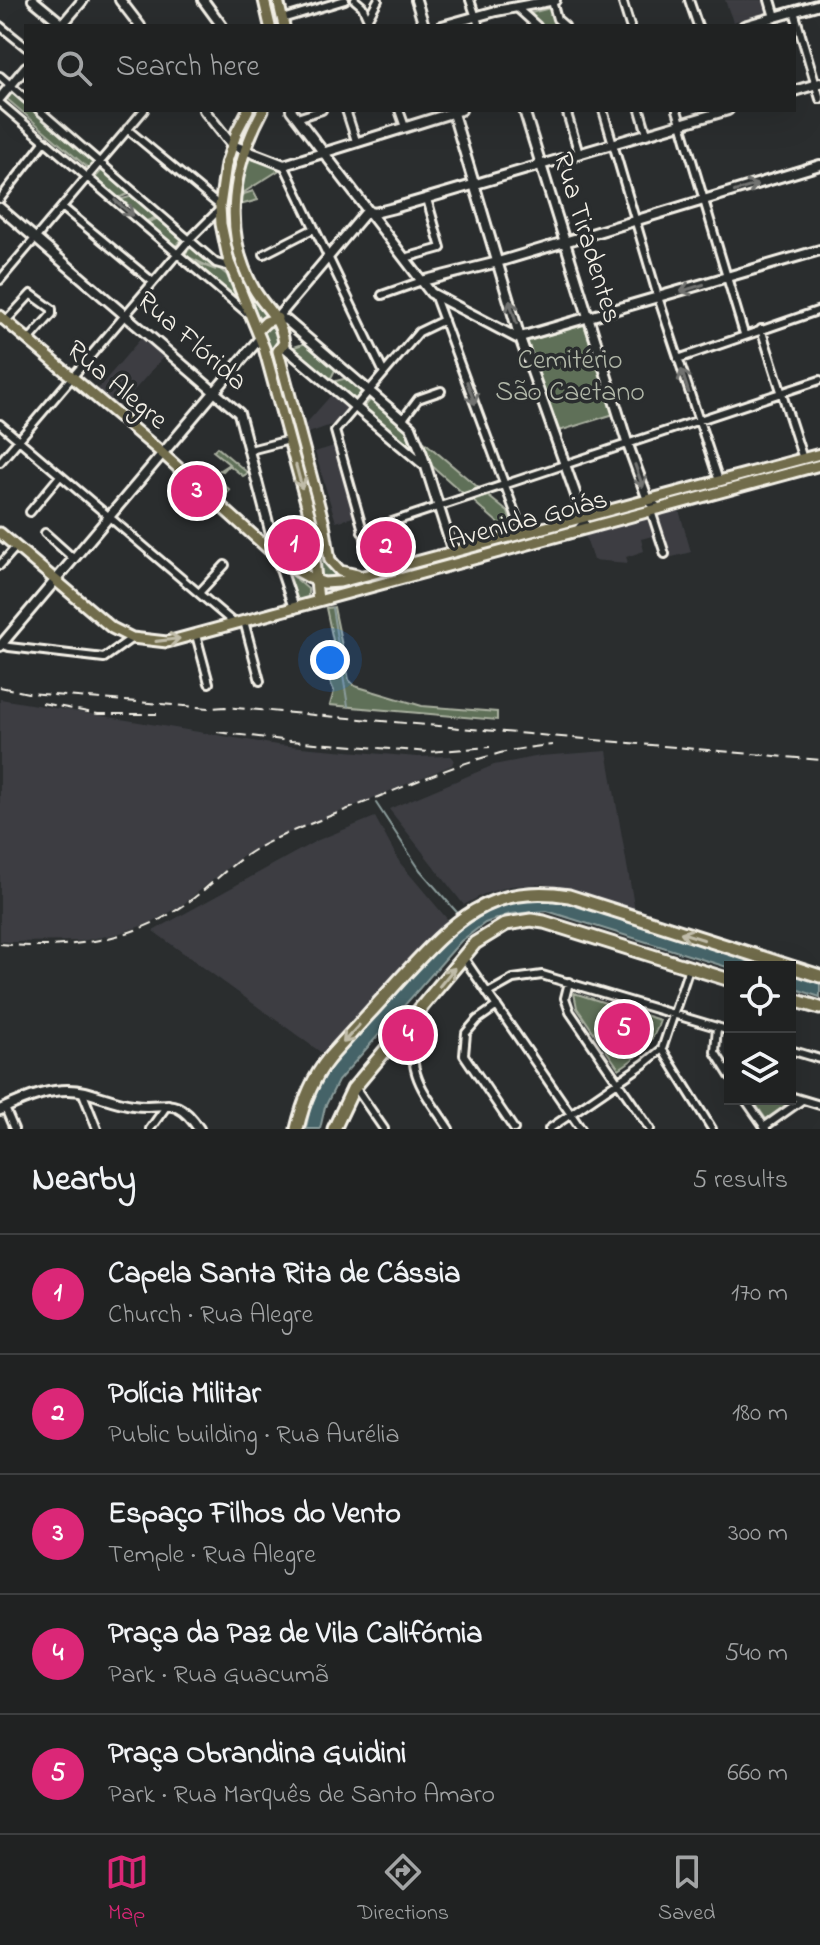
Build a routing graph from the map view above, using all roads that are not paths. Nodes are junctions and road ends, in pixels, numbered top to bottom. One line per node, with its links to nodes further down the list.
1 (33, 0): 24 (street)
2 (83, 0): 25 (street)
3 (120, 0): 26 (street)
4 (203, 0): 27 (street)
5 (264, 0): 28 (main road)
6 (281, 0): 21 (main road)
7 (345, 0): 21 (street)
8 (355, 0): 22 (street)
9 (378, 0): 22 (street)
10 (416, 0): 29 (street)
11 (470, 0): 19 (street)
12 (622, 0): 33 (street)
13 (689, 0): 34 (street)
14 (770, 0): 20 (street)
15 (550, 1): 17 (street); 23 (street)
16 (820, 4): 18 (street)
17 (516, 7): 19 (street); 32 (street)
18 (794, 11): 20 (street); 40 (street)
19 (475, 16): 30 (street); 31 (street)
20 (775, 17): 35 (street)
21 (282, 19)
22 (369, 22)
23 (555, 23)
24 (61, 24)
25 (63, 24)
26 (138, 24)
27 (221, 24)
28 (270, 24)
29 (423, 24)
30 (449, 24)
31 (478, 24)
32 (535, 24)
33 (629, 24)
34 (697, 24)
35 (751, 24)
36 (0, 26): 37 (street)
37 (24, 45)
38 (24, 69): 41 (street)
39 (0, 76): 41 (street)
40 (818, 84): 42 (street); 44 (street)
41 (11, 85): 43 (street); 45 (street)
42 (796, 90)
43 (24, 97)
44 (820, 99)
45 (0, 100): 66 (street)
46 (41, 112): 73 (street)
47 (142, 112): 64 (street)
48 (206, 112): 69 (street)
49 (247, 112): 69 (main road)
50 (262, 112): 70 (main road)
51 (347, 112): 67 (street)
52 (400, 112): 63 (street)
53 (452, 112): 63 (street)
54 (455, 112): 78 (street)
55 (525, 112): 76 (street, Rua Tiradentes)
56 (567, 112): 72 (street)
57 (604, 112): 68 (street)
58 (641, 112): 65 (street)
59 (678, 112): 62 (street)
60 (721, 112): 62 (street)
61 (294, 114): 71 (street)
62 (681, 124): 65 (street); 81 (street)
63 (405, 127): 67 (street)
64 (127, 129): 73 (street); 83 (street)
65 (647, 134): 68 (street)
66 (45, 141): 77 (street); 79 (street)
67 (356, 141): 71 (street)
68 (612, 144): 72 (street); 86 (street)
69 (232, 145): 70 (street); 83 (main road)
70 (243, 151): 74 (street); 109 (main road)
71 (324, 152): 74 (street); 85 (street)
72 (579, 154): 76 (street)
73 (100, 162): 77 (street); 89 (street)
74 (284, 165): 87 (street)
75 (820, 165): 81 (street, one-way to 75)
76 (541, 166): 78 (street); 90 (street, Rua Tiradentes)
77 (87, 177): 82 (street); 92 (street, one-way to 92)
78 (474, 186): 80 (street); 96 (street)
79 (0, 199)
80 (427, 199): 85 (street); 95 (street)
81 (704, 200): 86 (street); 98 (street)
82 (62, 207): 88 (street); 101 (street)
83 (220, 207): 89 (street); 97 (main road)
84 (0, 208): 88 (street, Rua Flórida)
85 (367, 211): 94 (street); 95 (street)
86 (635, 221): 90 (street); 104 (street)
87 (313, 229): 93 (street); 94 (street)
88 (36, 237): 99 (street); 106 (street, Rua Flórida)
89 (190, 239): 92 (street); 97 (street)
90 (564, 242): 96 (street); 110 (street, Rua Tiradentes)
91 (820, 250): 98 (street)
92 (178, 253): 101 (street); 107 (street)
93 (264, 254)
94 (326, 257): 109 (street); 119 (street)
95 (405, 258): 100 (street)
96 (498, 262): 100 (street); 114 (street, one-way to 96)
97 (231, 267): 107 (main road)
98 (727, 277): 104 (street, one-way to 104); 113 (street)
99 (0, 280)
100 (422, 281): 102 (street); 103 (street)
101 (153, 282): 106 (street)
102 (382, 295)
103 (435, 297): 111 (street); 114 (street)
104 (658, 297): 110 (street); 118 (street)
105 (820, 310): 112 (street)
106 (126, 314): 120 (street); 122 (street, Rua Flórida)
107 (252, 316): 115 (main road)
108 (3, 318): 116 (main road, Rua Alegre); 116 (street)
109 (277, 318): 115 (main road); 117 (main road); 124 (street)
110 (586, 318): 114 (street); 132 (street, Rua Tiradentes)
111 (444, 320): 119 (street); 143 (street, one-way to 143)
112 (761, 329): 113 (street); 125 (street)
113 (744, 334): 118 (street)
114 (520, 338): 139 (street)
115 (261, 339): 117 (main road); 122 (street); 131 (main road)
116 (29, 340): 120 (main road, Rua Alegre)
117 (281, 348): 126 (street); 162 (main road)
118 (678, 359): 128 (street, one-way to 118)
119 (384, 373): 124 (street)
120 (71, 377): 130 (street); 135 (main road, Rua Alegre)
121 (820, 380): 125 (street)
122 (216, 391): 133 (street, Rua Flórida); 135 (street)
123 (441, 391): 127 (street)
124 (371, 392): 126 (street); 127 (street)
125 (782, 392): 128 (street); 137 (street)
126 (358, 406): 134 (street); 151 (street)
127 (403, 419): 134 (street)
128 (698, 420): 132 (street); 142 (street)
129 (0, 424): 130 (street)
130 (19, 440): 138 (street); 141 (street)
131 (289, 440): 133 (street); 164 (main road, one-way to 164)
132 (627, 442): 139 (street); 144 (street, Rua Tiradentes, one-way to 144)
133 (250, 450): 158 (street, Rua Flórida)
134 (417, 450): 145 (street)
135 (163, 454): 148 (street); 158 (main road, Rua Alegre)
136 (820, 454): 137 (main road, Avenida Goiás)
137 (803, 459): 142 (main road, Avenida Goiás)
138 (0, 462)
139 (565, 464): 143 (street); 149 (street)
140 (820, 465): 146 (main road, Avenida Goiás)
141 (60, 476): 147 (street); 148 (street)
142 (719, 481): 144 (main road, Avenida Goiás)
143 (505, 485): 145 (street); 154 (street)
144 (648, 500): 146 (street); 149 (main road, Avenida Goiás)
145 (439, 508): 151 (street); 156 (street)
146 (655, 510): 150 (main road, Avenida Goiás); 157 (street)
147 (30, 512)
148 (109, 518): 159 (street); 166 (street)
149 (584, 518): 150 (street); 154 (main road, Avenida Goiás)
150 (578, 530): 165 (main road, Avenida Goiás)
151 (362, 532): 162 (street)
152 (0, 533): 155 (main road, Avenida Goiás)
153 (45, 533): 159 (street)
154 (523, 534): 156 (main road, Avenida Goiás)
155 (16, 547): 160 (street); 163 (main road, Avenida Goiás)
156 (453, 552): 162 (main road, Avenida Goiás)
157 (665, 554)
158 (277, 557): 164 (main road, Rua Alegre); 168 (street, Rua Flórida)
159 (74, 559): 163 (street)
160 (0, 565)
161 (225, 565): 166 (street)
162 (371, 574): 164 (main road, Avenida Goiás); 165 (main road)
163 (55, 579): 171 (main road, Avenida Goiás); 172 (street)
164 (315, 581): 167 (main road)
165 (351, 591): 167 (main road, Avenida Goiás)
166 (199, 593): 169 (street)
167 (318, 601): 168 (main road, Avenida Goiás)
168 (294, 608): 169 (main road, Avenida Goiás)
169 (240, 622): 170 (main road, Avenida Goiás); 173 (street)
170 (196, 635): 171 (main road, Avenida Goiás, one-way to 170); 174 (street)
171 (132, 638): 172 (street)
172 (0, 645)
173 (260, 681)
174 (209, 683)
175 (463, 957): 176 (highway); 180 (street); 185 (highway, one-way to 175)
176 (690, 967): 178 (highway); 184 (street)
177 (820, 976): 209 (highway, one-way to 209)
178 (724, 978)
179 (569, 982): 180 (street); 184 (street); 194 (street)
180 (488, 993): 182 (street)
181 (796, 1001): 183 (highway)
182 (497, 1006): 203 (street); 213 (street)
183 (820, 1008)
184 (675, 1015): 186 (street); 189 (street)
185 (414, 1018): 188 (highway); 190 (street)
186 (717, 1027): 187 (street); 193 (street)
187 (724, 1029)
188 (394, 1041): 190 (street); 195 (highway)
189 (662, 1049): 194 (street); 217 (street)
190 (411, 1050): 212 (street)
191 (796, 1052): 192 (street)
192 (820, 1059)
193 (724, 1066)
194 (618, 1082): 203 (street); 216 (street)
195 (355, 1087): 210 (highway); 211 (street)
196 (82, 1091): 199 (street); 202 (street); 206 (street)
197 (796, 1098): 198 (street)
198 (802, 1100): 201 (street); 204 (street)
199 (168, 1104): 207 (street); 208 (street)
200 (749, 1105): 204 (street)
201 (820, 1105)
202 (3, 1109): 205 (street)
203 (571, 1114): 214 (street); 215 (street)
204 (765, 1128)
205 (14, 1129)
206 (97, 1129)
207 (150, 1129)
208 (199, 1129)
209 (297, 1129)
210 (334, 1129)
211 (384, 1129)
212 (449, 1129)
213 (514, 1129)
214 (549, 1129)
215 (581, 1129)
216 (650, 1129)
217 (712, 1129)

